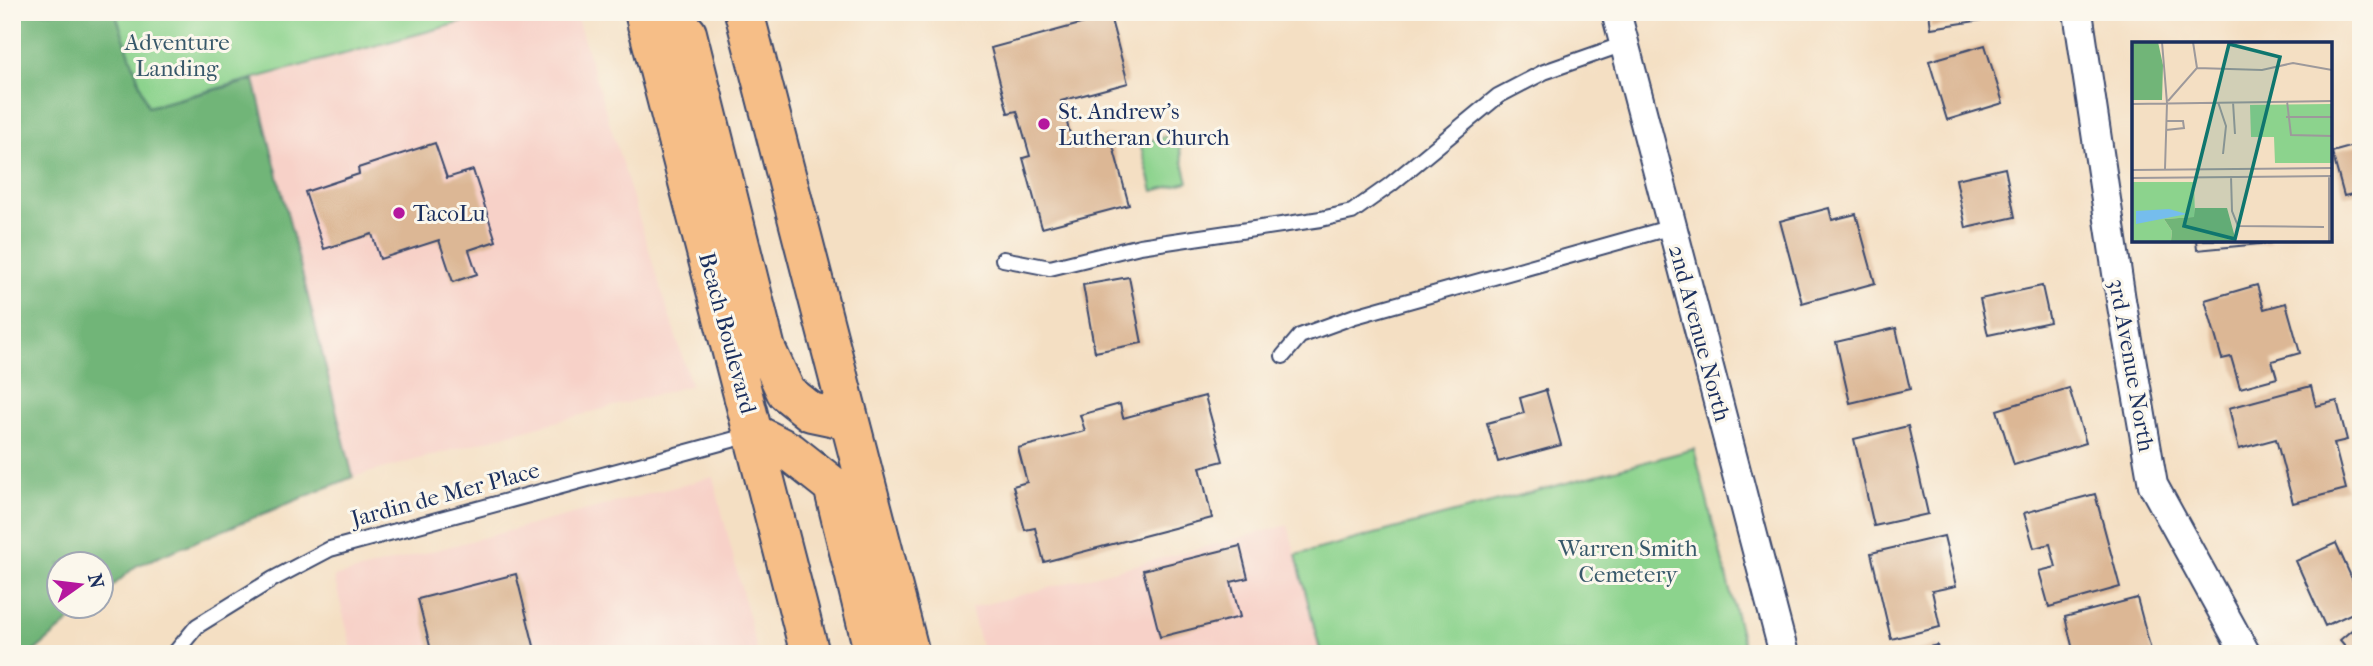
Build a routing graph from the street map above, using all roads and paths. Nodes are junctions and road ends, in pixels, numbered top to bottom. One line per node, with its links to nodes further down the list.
1 (744, 12): 9 (highway)
2 (1616, 12): 5 (street, 2nd Avenue North)
3 (2078, 12): 16 (street, 3rd Avenue North)
4 (646, 19): 9 (highway); 10 (highway, Beach Boulevard)
5 (1624, 44): 6 (street, 2nd Avenue North); 7 (lane)
6 (1672, 227): 8 (lane); 15 (street, 2nd Avenue North)
7 (1003, 260)
8 (1283, 356)
9 (849, 420): 14 (highway)
10 (755, 434): 11 (lane, Jardin de Mer Place); 12 (highway, Beach Boulevard); 13 (highway)
11 (174, 654)
12 (810, 654)
13 (874, 654)
14 (910, 654)
15 (1784, 654)
16 (2246, 654)

